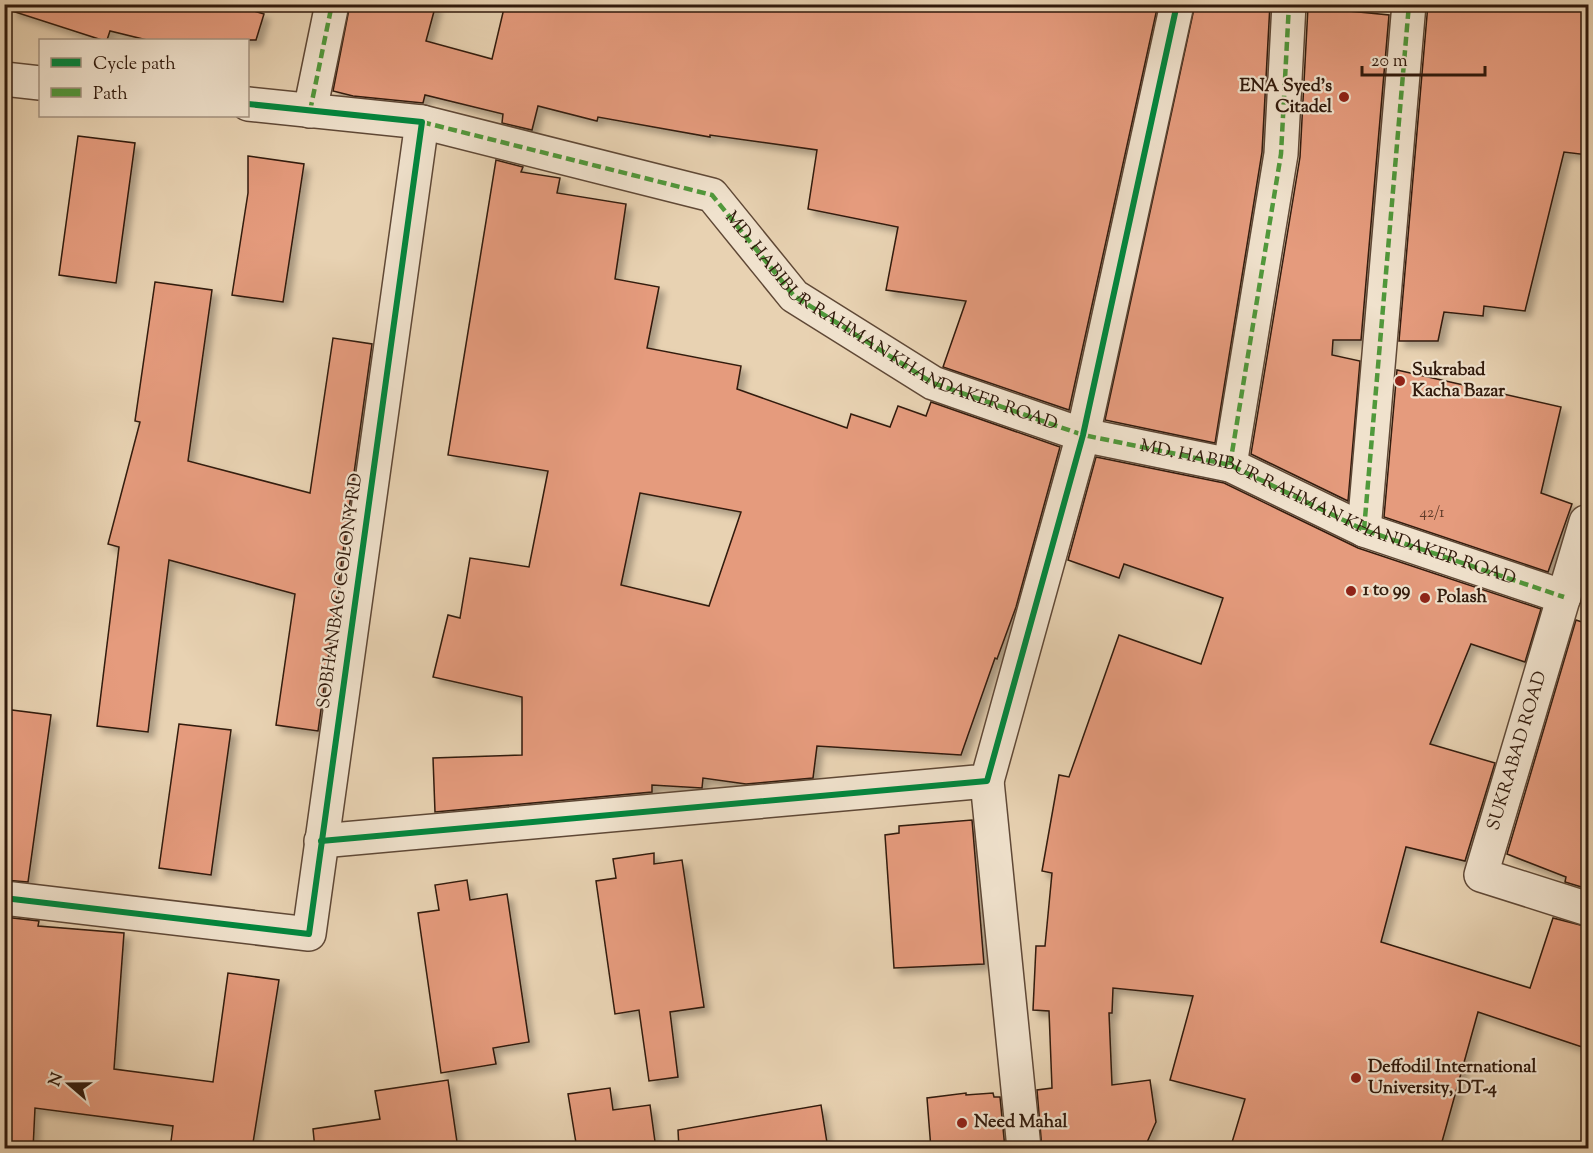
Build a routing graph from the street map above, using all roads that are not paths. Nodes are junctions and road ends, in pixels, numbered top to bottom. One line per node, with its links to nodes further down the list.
1 (332, 4): 8 (street)
2 (1177, 4): 10 (street)
3 (1289, 4): 11 (street)
4 (1409, 4): 13 (street)
5 (4, 79): 6 (street)
6 (39, 83)
7 (249, 104): 8 (street)
8 (310, 111): 9 (street)
9 (422, 122): 10 (street, MD. HABIBUR RAHMAN KHANDAKER ROAD); 16 (street, SOBHANBAG COLONY RD)
10 (1083, 435): 11 (street, MD. HABIBUR RAHMAN KHANDAKER ROAD); 15 (street)
11 (1230, 465): 13 (street, MD. HABIBUR RAHMAN KHANDAKER ROAD)
12 (1588, 522): 14 (street, SUKRABAD ROAD)
13 (1364, 530): 14 (street, MD. HABIBUR RAHMAN KHANDAKER ROAD)
14 (1564, 597): 18 (street, SUKRABAD ROAD)
15 (987, 781): 16 (street); 19 (street)
16 (321, 841): 17 (street, SOBHANBAG COLONY RD)
17 (4, 898)
18 (1588, 909)
19 (1024, 1149)

